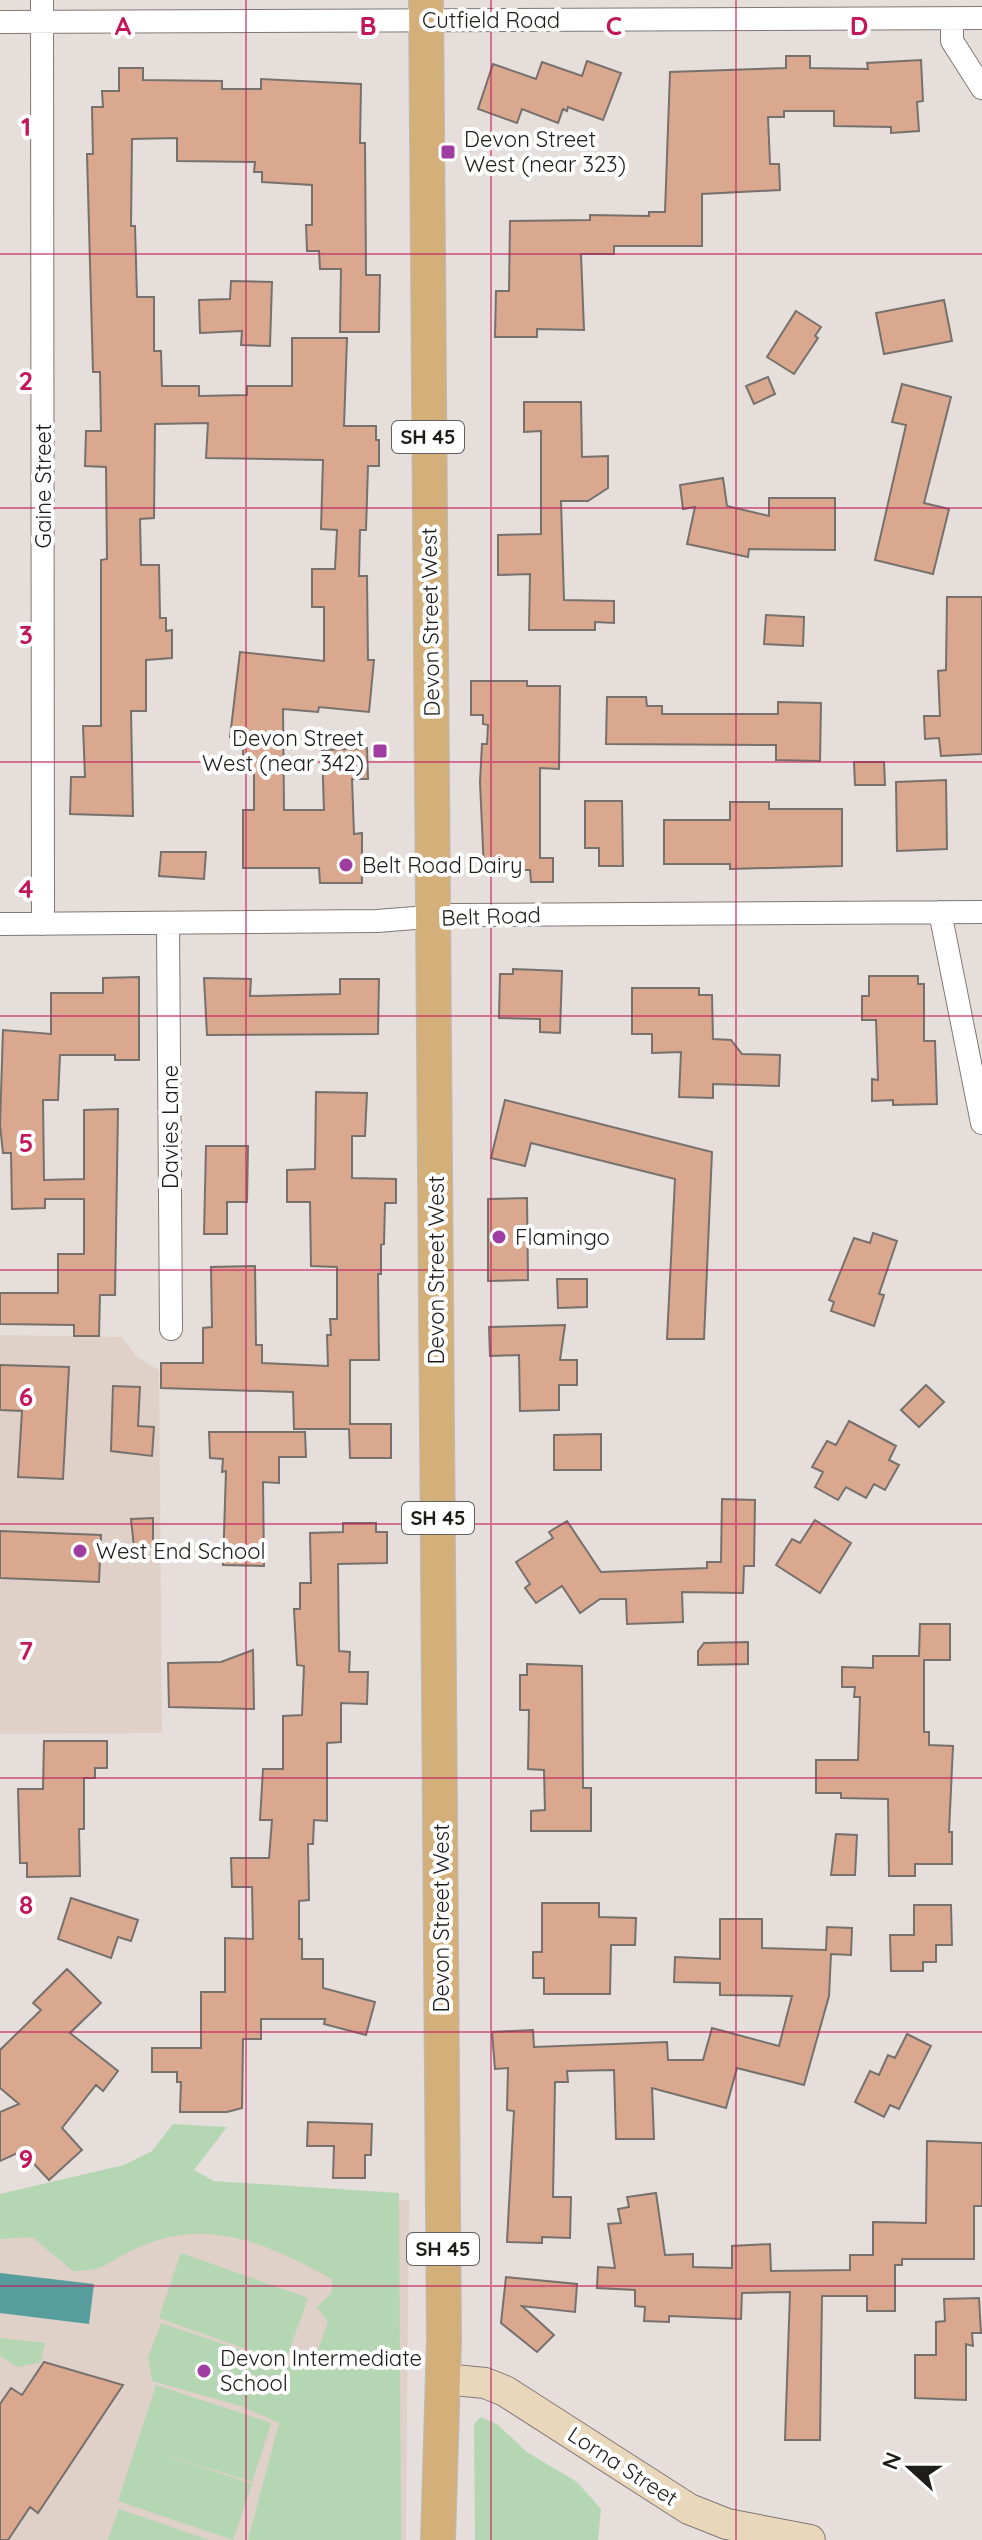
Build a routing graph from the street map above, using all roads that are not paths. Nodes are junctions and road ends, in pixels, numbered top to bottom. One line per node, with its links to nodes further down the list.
1 (426, 10): 2 (street, Cutfield Road); 3 (street, Cutfield Road); 10 (main road, Devon Street West / SH 45)
2 (821, 10): 5 (street, Cutfield Road)
3 (42, 11): 6 (street, Cutfield Road); 12 (street, Gaine Street)
4 (982, 18): 5 (street, Cutfield Road)
5 (952, 19): 7 (street)
6 (0, 22)
7 (982, 88)
8 (940, 912): 9 (street, Belt Road); 10 (street, Belt Road); 14 (street)
9 (982, 912)
10 (433, 918): 13 (street, Belt Road); 16 (main road, Devon Street West / SH 45)
11 (0, 924): 12 (street, Belt Road)
12 (43, 924): 13 (street, Belt Road)
13 (168, 924): 15 (street, Davies Lane)
14 (982, 1123)
15 (171, 1329)
16 (444, 2379): 17 (main road, Devon Street West / SH 45); 18 (street, Lorna Street)
17 (438, 2540)
18 (810, 2540)

